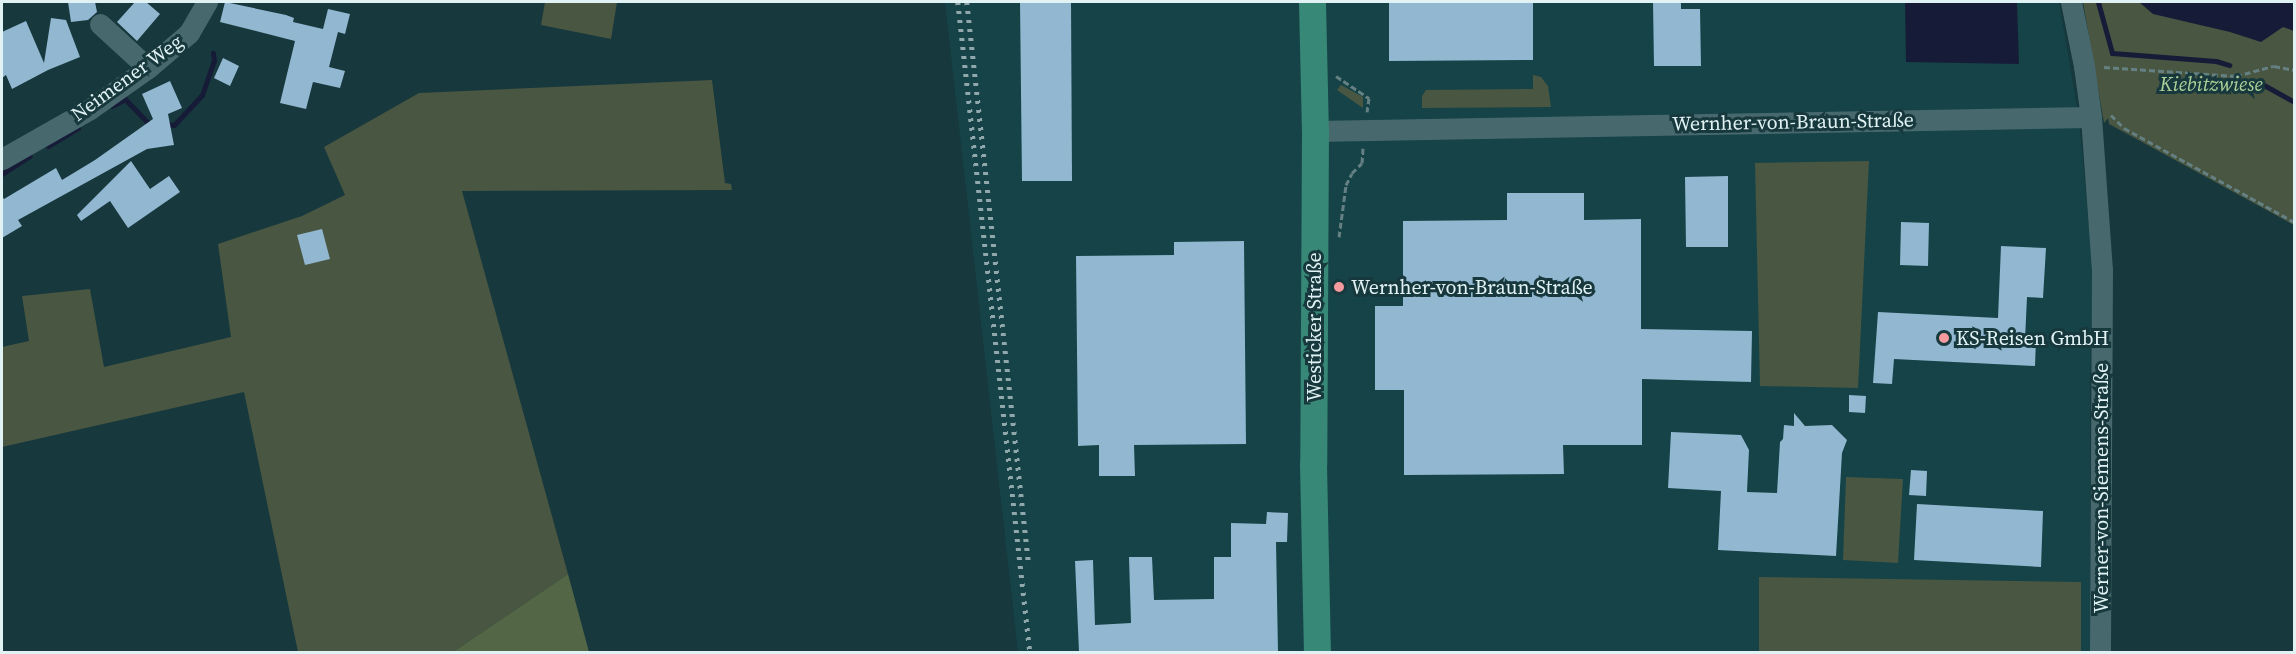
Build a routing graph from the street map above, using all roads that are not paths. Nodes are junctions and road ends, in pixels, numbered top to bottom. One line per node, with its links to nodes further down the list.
1 (207, 2): 5 (street, Neimener Weg)
2 (1312, 2): 7 (main road, Westicker Straße)
3 (2071, 2): 6 (street, Werner-von-Siemens-Straße)
4 (100, 24): 5 (street)
5 (148, 68): 8 (street, Neimener Weg)
6 (2091, 117): 7 (street, Wernher-von-Braun-Straße); 10 (street, Werner-von-Siemens-Straße)
7 (1315, 131): 9 (main road, Westicker Straße)
8 (2, 159)
9 (1317, 652)
10 (2100, 652)

